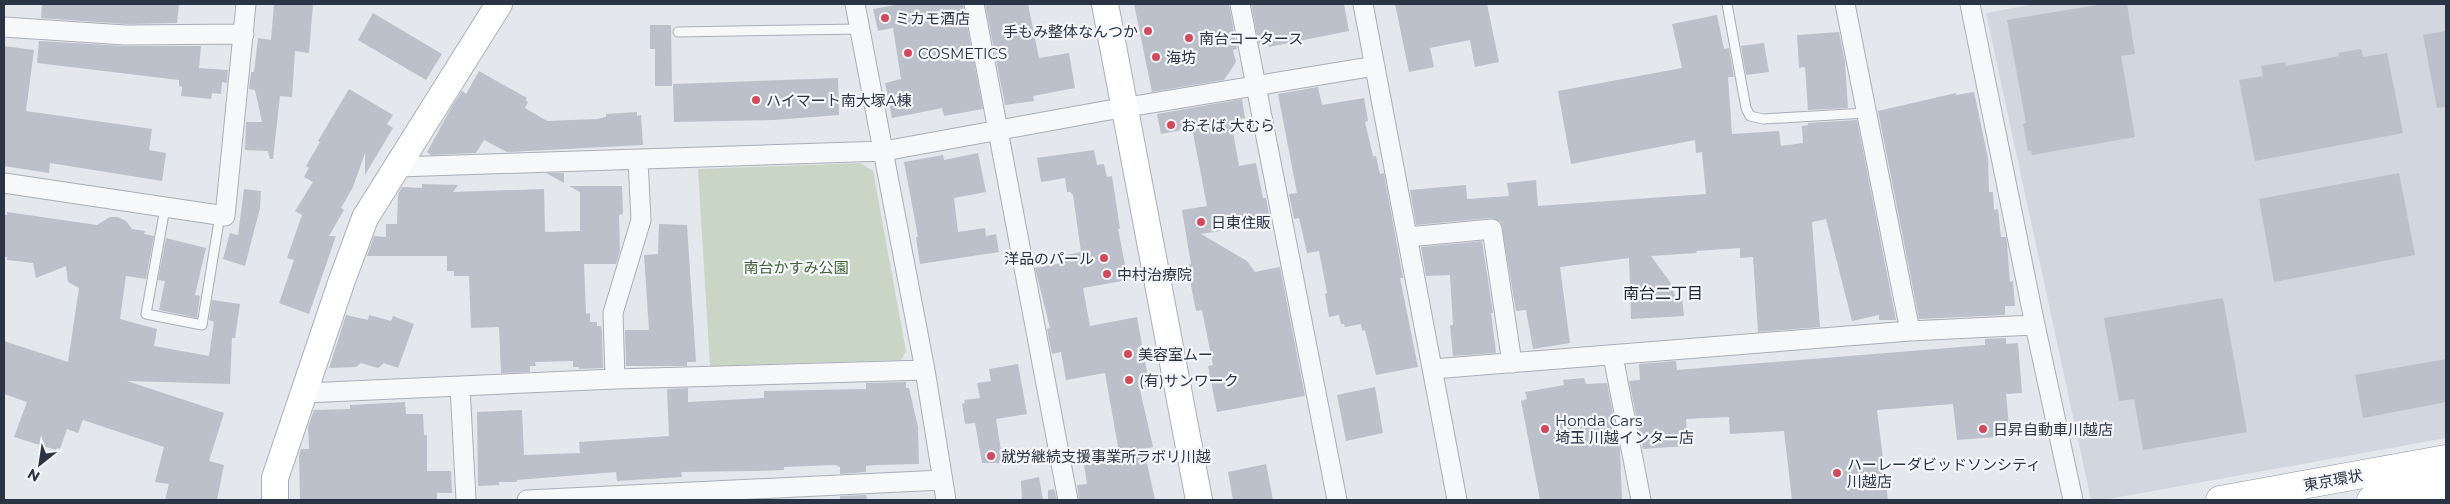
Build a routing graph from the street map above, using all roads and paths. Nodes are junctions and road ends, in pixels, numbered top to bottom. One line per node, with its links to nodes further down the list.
1 (246, 4): 14 (street)
2 (499, 4): 22 (street)
3 (855, 4): 12 (street)
4 (974, 4): 19 (street)
5 (1105, 4): 17 (street)
6 (1240, 4): 16 (street)
7 (1363, 4): 15 (street)
8 (1727, 4): 18 (lane)
9 (1845, 4): 18 (street)
10 (1970, 4): 27 (street)
11 (4, 27): 14 (street)
12 (860, 29): 13 (lane); 20 (street)
13 (678, 32)
14 (244, 34): 25 (street)
15 (1375, 66): 16 (street); 26 (street)
16 (1256, 86): 17 (street); 45 (street)
17 (1124, 108): 19 (street); 44 (street)
18 (1866, 113): 28 (street)
19 (998, 131): 20 (street); 43 (street)
20 (884, 152): 21 (street); 32 (street)
21 (638, 160): 22 (street); 33 (street)
22 (398, 167): 35 (street)
23 (4, 183): 24 (street)
24 (165, 208): 25 (street); 25 (lane)
25 (220, 216)
26 (1408, 237): 30 (street); 31 (street)
27 (2035, 325): 28 (street); 48 (street)
28 (1910, 331): 29 (street)
29 (1613, 356): 30 (street); 47 (street)
30 (1512, 363): 31 (street)
31 (1434, 369): 46 (street)
32 (925, 370): 33 (street); 37 (street)
33 (615, 379): 34 (street)
34 (460, 386): 35 (street); 40 (street)
35 (305, 393): 39 (street)
36 (2446, 459): 49 (highway, 東京環状)
37 (942, 480): 41 (street); 42 (street)
38 (2446, 487): 50 (highway, 東京環状)
39 (276, 500)
40 (466, 500)
41 (527, 500)
42 (946, 500)
43 (1068, 500)
44 (1199, 500)
45 (1337, 500)
46 (1457, 500)
47 (1641, 500)
48 (2073, 500)
49 (2220, 500)
50 (2371, 500)

